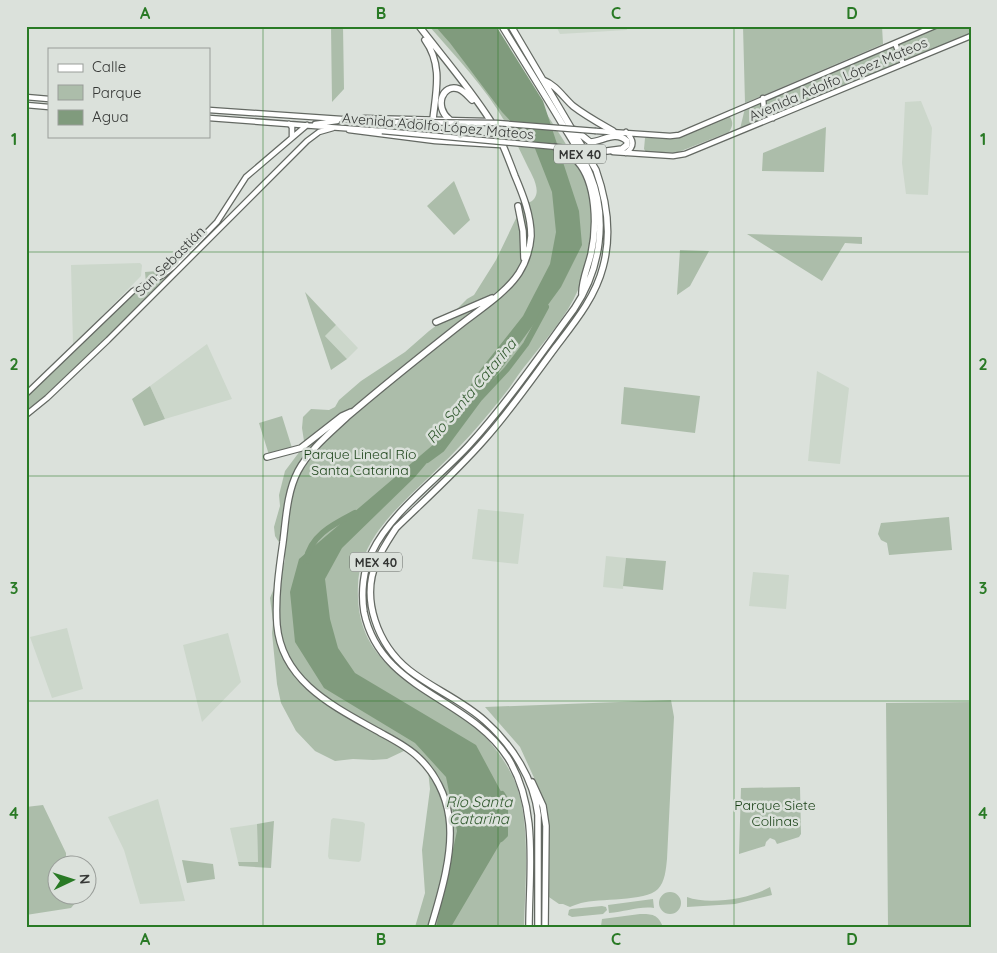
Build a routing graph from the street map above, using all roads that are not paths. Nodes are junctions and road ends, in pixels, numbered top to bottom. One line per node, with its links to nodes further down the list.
1 (414, 26): 20 (highway)
2 (419, 26): 15 (highway)
3 (502, 26): 42 (highway, MEX 40)
4 (511, 26): 9 (highway, MEX 40)
5 (935, 26): 7 (main road, Avenida Adolfo López Mateos)
6 (971, 36): 8 (main road, Avenida Adolfo López Mateos)
7 (895, 43): 8 (main road); 11 (main road, Avenida Adolfo López Mateos)
8 (904, 64): 18 (main road, Avenida Adolfo López Mateos)
9 (543, 80): 27 (highway, MEX 40); 30 (highway)
10 (26, 97): 12 (main road)
11 (763, 98): 18 (main road); 31 (main road, Avenida Adolfo López Mateos)
12 (48, 99)
13 (26, 105): 14 (main road)
14 (48, 107)
15 (481, 107): 21 (highway); 40 (highway)
16 (210, 110): 19 (main road, Avenida Adolfo López Mateos)
17 (210, 118): 25 (main road, Avenida Adolfo López Mateos)
18 (773, 118): 38 (main road, Avenida Adolfo López Mateos)
19 (346, 119): 22 (main road); 23 (main road, Avenida Adolfo López Mateos)
20 (432, 119): 21 (main road); 23 (main road); 33 (main road); 34 (main road)
21 (448, 119): 24 (main road)
22 (340, 120): 26 (main road); 28 (main road)
23 (357, 120): 30 (main road, Avenida Adolfo López Mateos, bridge)
24 (487, 121)
25 (289, 124): 26 (main road, Avenida Adolfo López Mateos); 32 (main road)
26 (306, 125): 28 (main road, Avenida Adolfo López Mateos); 32 (main road, San Sebastián)
27 (571, 127): 37 (highway); 48 (highway, MEX 40)
28 (334, 128): 29 (main road, Avenida Adolfo López Mateos); 46 (main road, San Sebastián)
29 (346, 129): 33 (main road); 35 (main road, Avenida Adolfo López Mateos, bridge)
30 (614, 131): 31 (main road, Avenida Adolfo López Mateos)
31 (626, 132): 38 (main road)
32 (292, 137): 44 (main road, San Sebastián)
33 (435, 141): 34 (main road)
34 (499, 142): 35 (main road, bridge)
35 (506, 143): 36 (main road, Avenida Adolfo López Mateos, bridge)
36 (555, 147): 37 (main road, Avenida Adolfo López Mateos, bridge); 42 (highway)
37 (604, 151): 38 (main road, Avenida Adolfo López Mateos)
38 (626, 153)
39 (518, 206): 40 (highway)
40 (525, 261): 41 (highway)
41 (496, 296): 43 (highway); 45 (highway)
42 (582, 297): 50 (highway, MEX 40)
43 (436, 322)
44 (26, 394)
45 (357, 408): 47 (highway); 49 (highway)
46 (26, 416)
47 (267, 457)
48 (526, 774): 51 (highway, MEX 40); 52 (highway)
49 (431, 927)
50 (529, 927)
51 (538, 927)
52 (545, 927)

